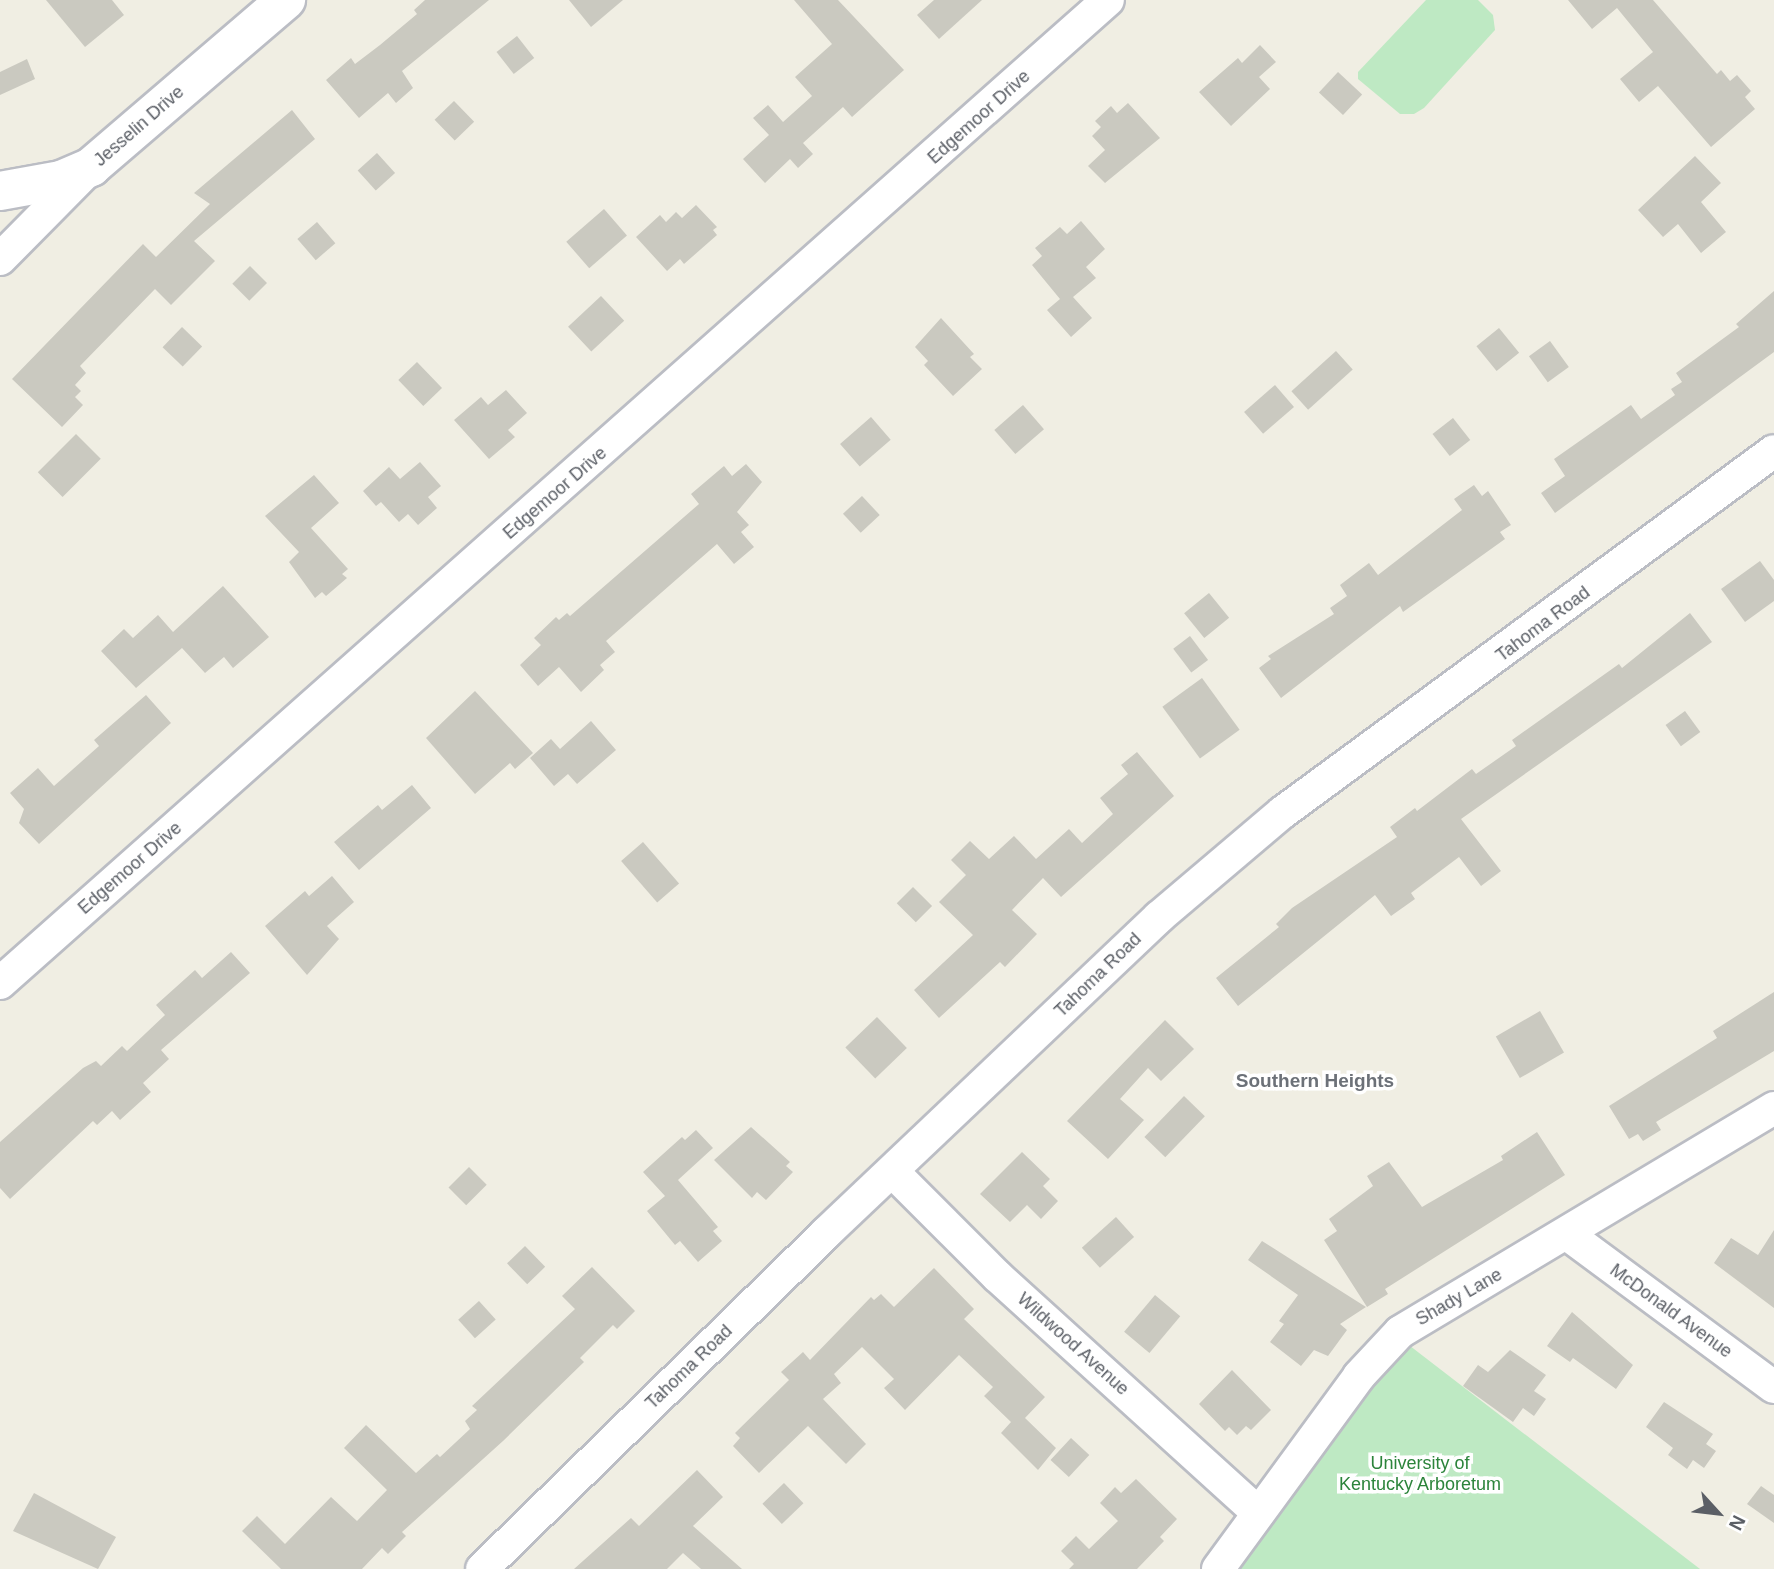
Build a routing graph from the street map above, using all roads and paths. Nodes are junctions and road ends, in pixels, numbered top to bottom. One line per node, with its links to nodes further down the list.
1 (286, 0): 3 (street, Jesselin Drive)
2 (1108, 0): 7 (street, Edgemoor Drive)
3 (91, 167): 4 (street); 5 (street, Jesselin Drive)
4 (0, 191)
5 (0, 259)
6 (1774, 451): 9 (street, Tahoma Road)
7 (0, 983)
8 (1774, 1108): 10 (street, Shady Lane)
9 (893, 1172): 12 (street, Wildwood Avenue); 13 (street, Tahoma Road)
10 (1567, 1234): 11 (street, McDonald Avenue); 12 (street, Shady Lane)
11 (1774, 1387)
12 (1258, 1513): 14 (street, Shady Lane)
13 (482, 1569)
14 (1218, 1569)

